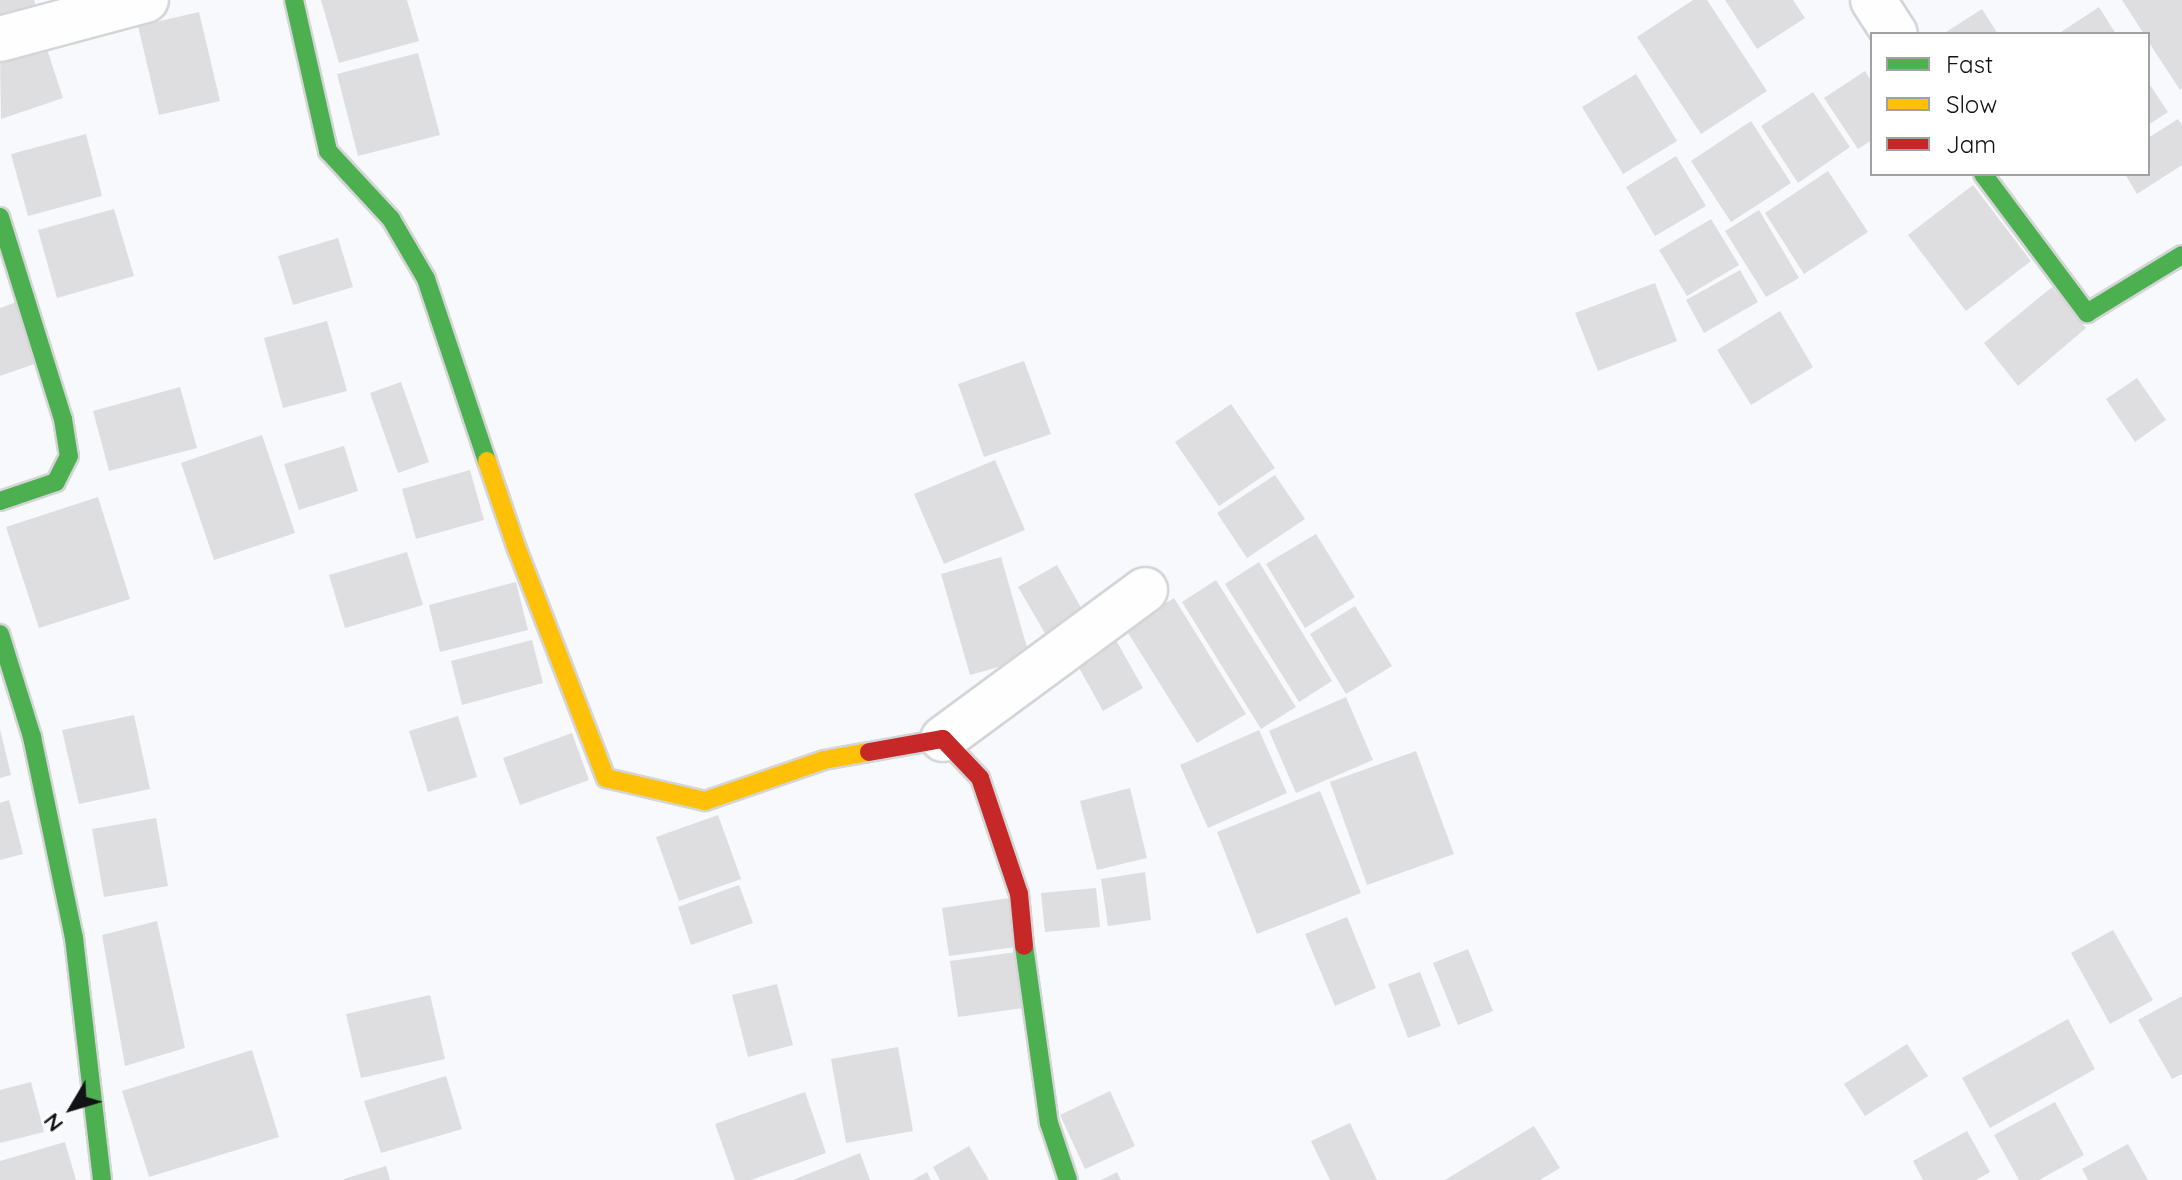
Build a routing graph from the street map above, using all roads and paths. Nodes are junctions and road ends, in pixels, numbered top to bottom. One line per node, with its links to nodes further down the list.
1 (146, 0): 5 (street)
2 (294, 0): 12 (street)
3 (1873, 0): 4 (street)
4 (1894, 32)
5 (0, 39)
6 (1984, 176): 8 (street)
7 (0, 217): 9 (street)
8 (2182, 255)
9 (0, 501)
10 (1145, 590): 12 (street)
11 (0, 634): 13 (street)
12 (943, 739): 14 (street)
13 (102, 1180)
14 (1068, 1180)

